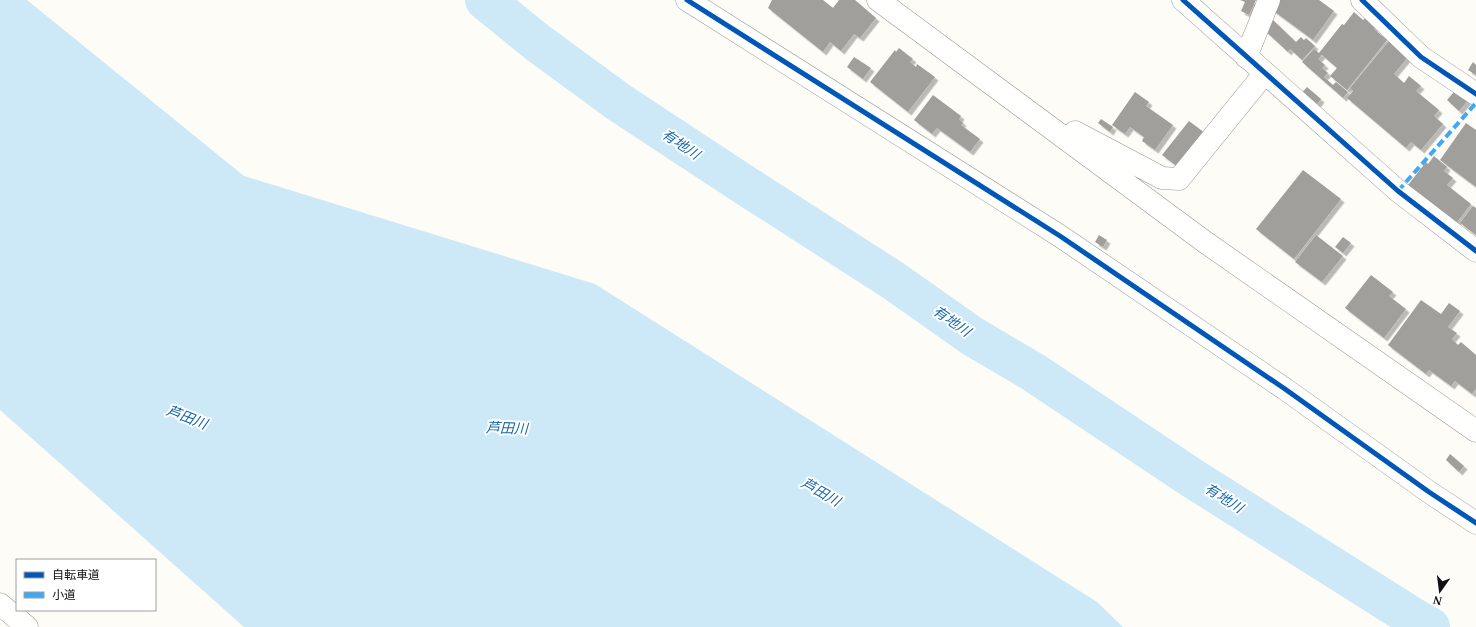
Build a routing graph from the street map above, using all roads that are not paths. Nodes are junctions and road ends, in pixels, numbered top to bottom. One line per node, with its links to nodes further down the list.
1 (687, 0): 12 (street)
2 (878, 0): 9 (street)
3 (1183, 0): 6 (street)
4 (1269, 0): 6 (street)
5 (1362, 0): 8 (street)
6 (1246, 57): 7 (street)
7 (1265, 73): 9 (street); 10 (street)
8 (1476, 94)
9 (1057, 132): 11 (street)
10 (1476, 250)
11 (1476, 431)
12 (1476, 523)
13 (0, 604): 14 (street)
14 (27, 627)

